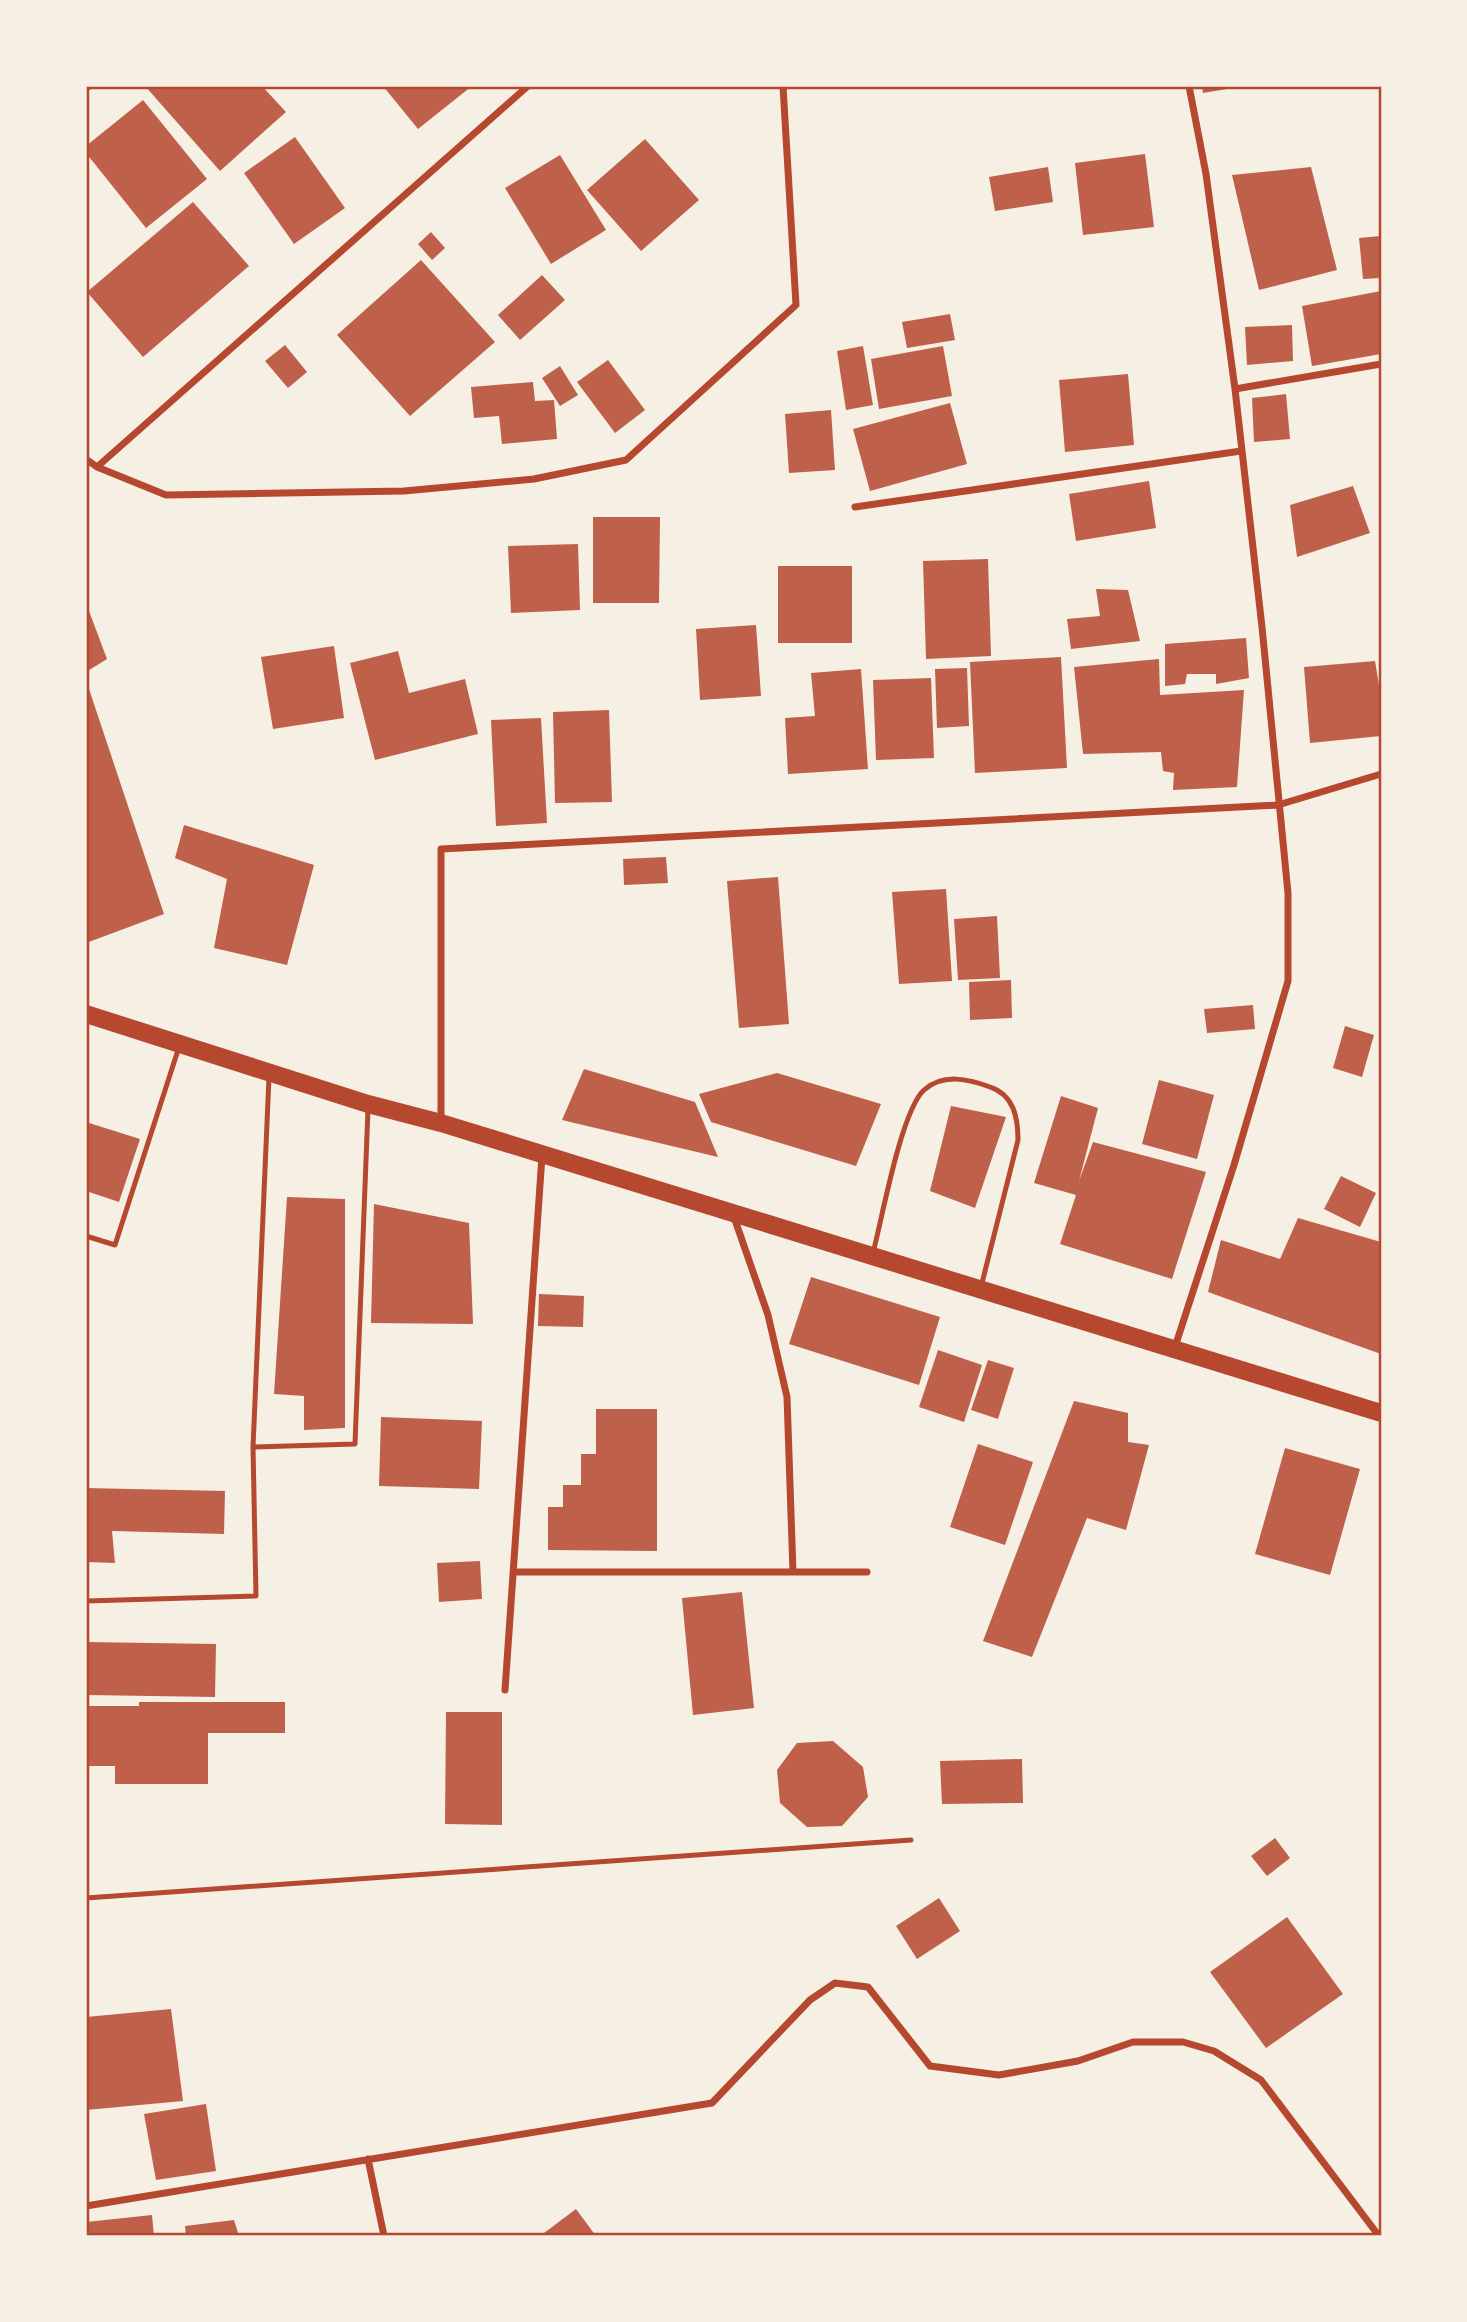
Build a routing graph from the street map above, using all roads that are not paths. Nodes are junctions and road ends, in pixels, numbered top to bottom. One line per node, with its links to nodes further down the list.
1 (528, 86): 8 (street)
2 (783, 86): 8 (street)
3 (1189, 86): 5 (street)
4 (1381, 364): 5 (street)
5 (1235, 389): 6 (street)
6 (1241, 451): 9 (street); 11 (street)
7 (86, 459): 8 (street)
8 (97, 467)
9 (855, 507)
10 (1381, 774): 11 (street)
11 (1279, 805): 16 (street); 22 (street)
12 (89, 1016): 13 (main road)
13 (180, 1043): 14 (main road); 19 (lane)
14 (269, 1072): 15 (main road); 24 (lane)
15 (368, 1104): 16 (main road); 24 (lane)
16 (441, 1123): 17 (main road)
17 (542, 1155): 18 (main road); 25 (street)
18 (733, 1213): 20 (main road); 26 (street)
19 (86, 1236)
20 (872, 1256): 21 (main road); 21 (lane)
21 (980, 1290): 22 (main road)
22 (1174, 1350): 23 (main road)
23 (1381, 1413)
24 (253, 1447): 28 (lane)
25 (514, 1572): 26 (street); 29 (street)
26 (793, 1572): 27 (street)
27 (867, 1572)
28 (86, 1601)
29 (505, 1690)
30 (911, 1840): 31 (lane)
31 (86, 1898)
32 (368, 2159): 33 (street); 34 (street); 35 (street)
33 (86, 2206)
34 (384, 2236)
35 (1379, 2236)

